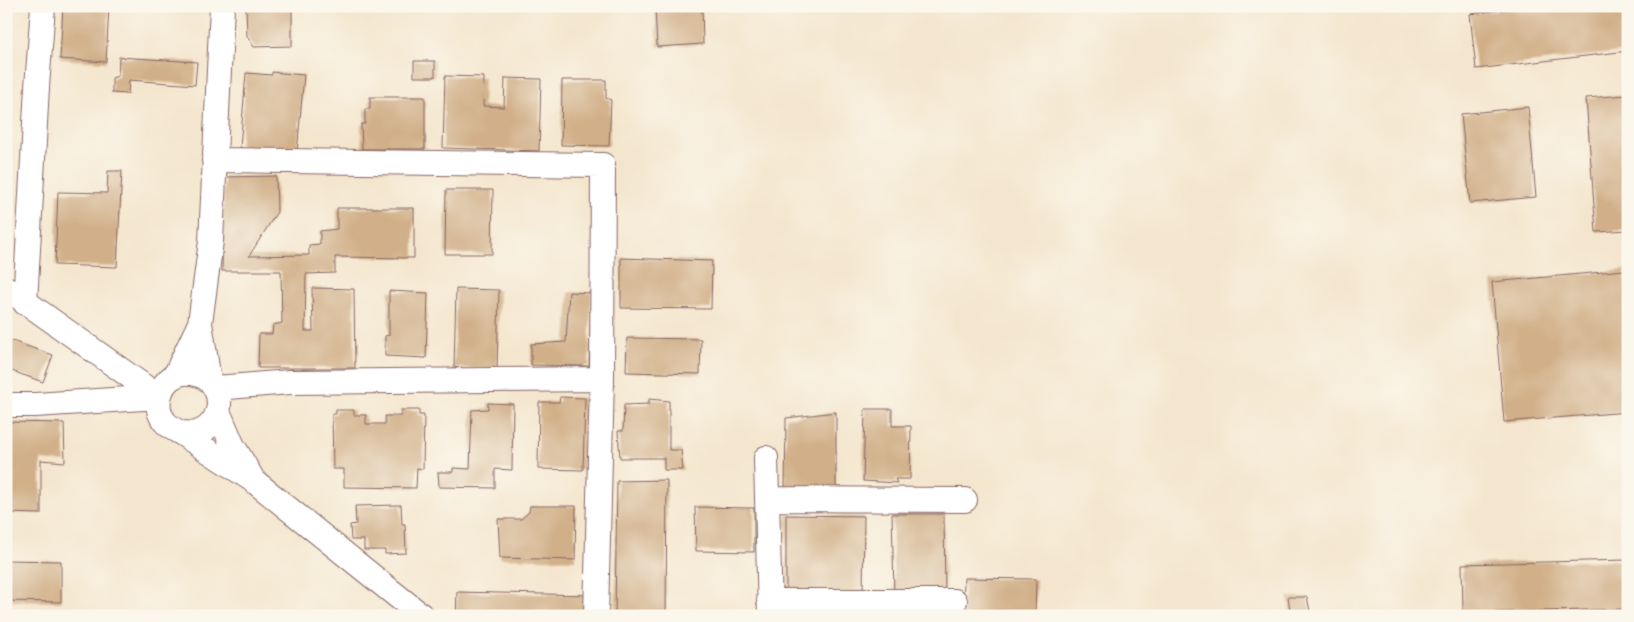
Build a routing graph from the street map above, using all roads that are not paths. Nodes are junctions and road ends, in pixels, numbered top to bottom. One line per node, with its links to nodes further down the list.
1 (44, 6): 5 (street)
2 (222, 6): 3 (street)
3 (214, 160): 6 (street); 8 (street)
4 (6, 288): 5 (street)
5 (25, 303): 10 (street)
6 (200, 323): 7 (street); 9 (street)
7 (174, 376): 9 (street); 10 (street)
8 (602, 379): 9 (street); 20 (street)
9 (214, 393): 12 (street); 14 (street)
10 (158, 397): 11 (street); 12 (street)
11 (6, 405)
12 (181, 433): 14 (street)
13 (766, 458): 15 (street)
14 (254, 482): 19 (street)
15 (767, 499): 16 (street); 18 (street)
16 (965, 500)
17 (955, 602): 18 (street)
18 (770, 608)
19 (422, 616)
20 (596, 616)

